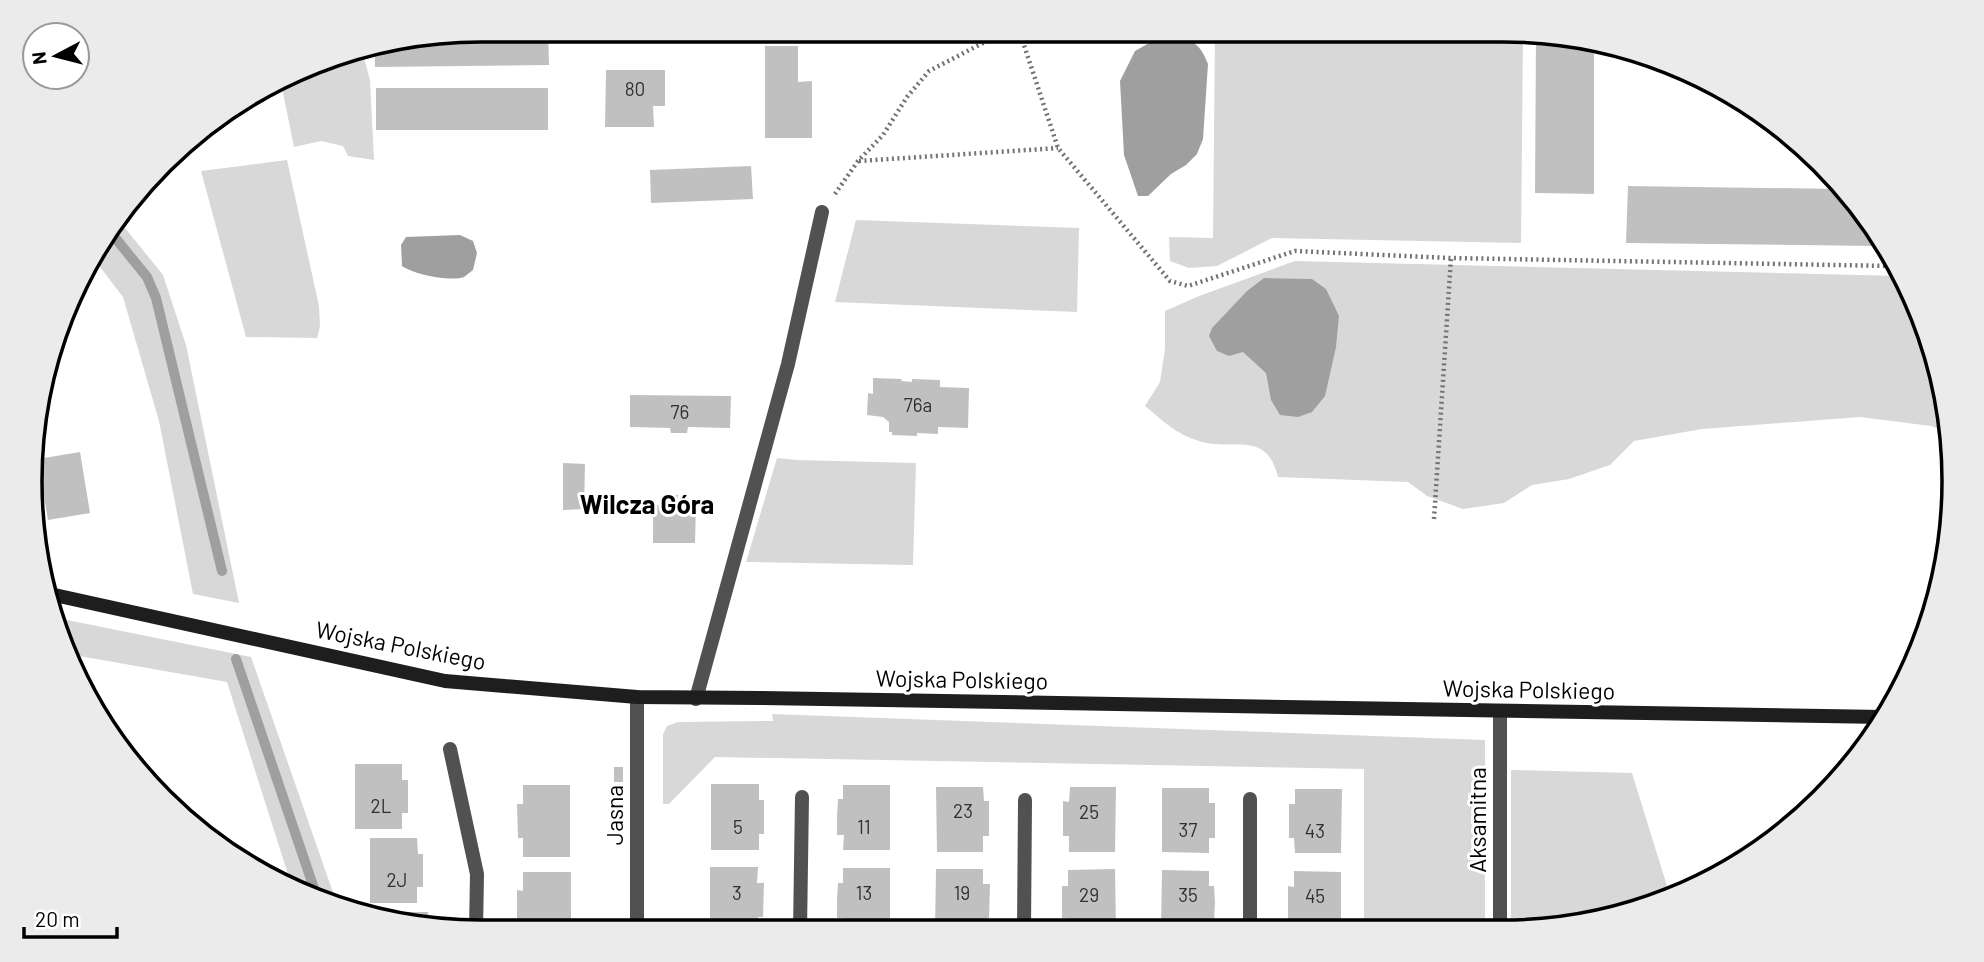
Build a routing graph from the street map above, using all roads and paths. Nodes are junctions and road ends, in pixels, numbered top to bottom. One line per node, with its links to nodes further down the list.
1 (985, 42): 4 (path)
2 (1023, 42): 3 (path)
3 (1058, 148): 4 (path); 6 (path)
4 (859, 161): 5 (path)
5 (822, 212): 11 (street)
6 (1451, 258): 7 (path); 8 (path)
7 (1885, 266)
8 (1434, 519)
9 (57, 596): 10 (street, Wojska Polskiego)
10 (637, 698): 11 (street, Wojska Polskiego); 19 (street, Jasna)
11 (696, 698): 12 (street, Wojska Polskiego)
12 (1500, 711): 13 (street, Wojska Polskiego); 23 (street, Aksamitna)
13 (1873, 717)
14 (450, 749): 18 (street)
15 (802, 797): 20 (street)
16 (1250, 799): 22 (street)
17 (1025, 800): 21 (street)
18 (476, 920)
19 (637, 920)
20 (800, 920)
21 (1024, 920)
22 (1250, 920)
23 (1500, 920)

